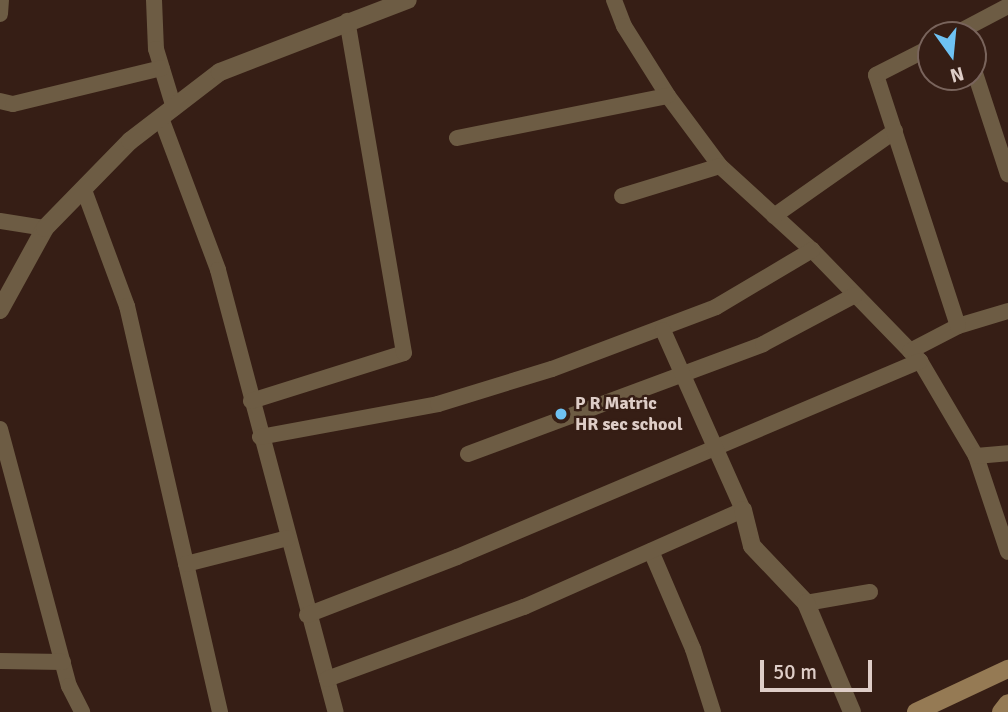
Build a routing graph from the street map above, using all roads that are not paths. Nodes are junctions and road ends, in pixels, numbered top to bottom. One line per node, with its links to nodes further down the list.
1 (1, 0): 7 (street)
2 (154, 0): 11 (street)
3 (408, 0): 5 (street)
4 (614, 0): 13 (street)
5 (369, 6): 8 (street)
6 (1008, 6): 9 (street)
7 (0, 14)
8 (347, 21): 15 (street); 33 (street)
9 (982, 21)
10 (917, 54): 16 (street)
11 (162, 68): 14 (street); 15 (street)
12 (981, 91): 19 (street)
13 (668, 96): 17 (street); 18 (street)
14 (0, 101)
15 (167, 113): 20 (street); 33 (street)
16 (895, 131): 22 (street); 29 (street)
17 (457, 138)
18 (720, 166): 21 (street); 22 (street)
19 (1008, 174)
20 (83, 190): 24 (street); 44 (street)
21 (622, 196)
22 (774, 216): 25 (street)
23 (0, 221): 24 (street)
24 (46, 228): 27 (street)
25 (812, 250): 26 (street); 30 (street)
26 (855, 295): 31 (street); 32 (street)
27 (0, 310)
28 (1008, 311): 29 (street)
29 (958, 326): 31 (street)
30 (663, 330): 32 (street); 35 (street)
31 (915, 356): 36 (street); 39 (street)
32 (682, 376): 36 (street); 38 (street)
33 (251, 401): 35 (street)
34 (0, 429): 49 (street)
35 (260, 437): 41 (street)
36 (713, 449): 40 (street); 47 (street)
37 (1008, 453): 39 (street)
38 (468, 454)
39 (976, 456): 43 (street)
40 (743, 510): 42 (street); 46 (street)
41 (288, 538): 44 (street); 47 (street)
42 (651, 551): 51 (street); 56 (street)
43 (1008, 552)
44 (187, 565): 54 (street)
45 (870, 592): 46 (street)
46 (806, 603): 57 (street)
47 (307, 615): 51 (street)
48 (0, 661): 49 (street)
49 (63, 662): 53 (street)
50 (1008, 669): 58 (main road)
51 (327, 679): 55 (street)
52 (1008, 703): 59 (main road)
53 (82, 712)
54 (220, 712)
55 (336, 712)
56 (713, 712)
57 (852, 712)
58 (916, 712)
59 (1001, 712)

